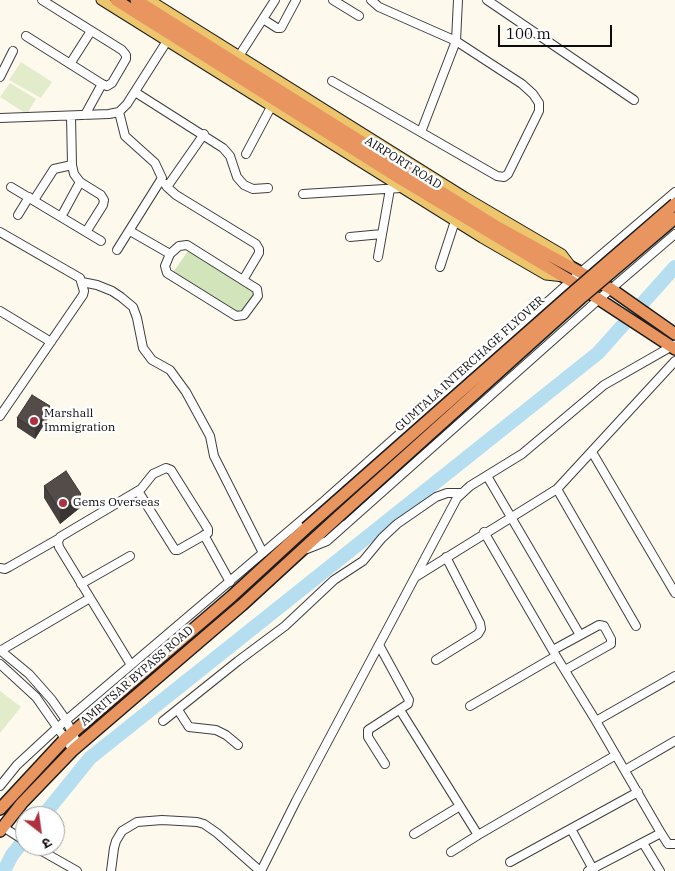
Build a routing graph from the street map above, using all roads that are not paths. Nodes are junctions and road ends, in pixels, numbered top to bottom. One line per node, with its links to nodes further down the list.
1 (42, 0): 14 (street)
2 (101, 0): 17 (main road)
3 (116, 0): 62 (highway, AIRPORT ROAD)
4 (136, 0): 61 (highway, AIRPORT ROAD)
5 (150, 0): 19 (main road)
6 (275, 0): 13 (street)
7 (296, 0): 13 (street)
8 (334, 0): 12 (street)
9 (371, 0): 16 (street)
10 (458, 0): 16 (street)
11 (487, 0): 25 (street)
12 (359, 16)
13 (263, 19): 19 (street)
14 (91, 31): 20 (street); 23 (street)
15 (26, 36): 20 (street)
16 (456, 40): 31 (street); 31 (street)
17 (167, 41): 24 (street); 26 (main road)
18 (13, 51): 21 (street)
19 (239, 56): 61 (main road)
20 (70, 64): 23 (street)
21 (0, 77)
22 (332, 81): 31 (street)
23 (102, 84): 28 (street)
24 (135, 92): 27 (street); 32 (street)
25 (634, 100)
26 (271, 107): 33 (street); 40 (main road)
27 (119, 112): 28 (street); 35 (street)
28 (85, 115): 29 (street)
29 (71, 116): 30 (street); 34 (street)
30 (0, 118)
31 (421, 132)
32 (204, 134): 38 (street); 39 (street)
33 (246, 154)
34 (72, 164): 36 (street); 44 (street)
35 (162, 178): 38 (street); 50 (street)
36 (80, 182): 47 (street); 52 (street)
37 (11, 187): 44 (street)
38 (167, 187): 63 (street)
39 (268, 188)
40 (401, 188): 41 (street); 49 (main road)
41 (390, 189): 43 (street); 53 (street)
42 (675, 192): 61 (street)
43 (303, 194)
44 (31, 199): 46 (street); 47 (street)
45 (675, 204): 82 (highway, GUMTALA INTERCHAGE FLYOVER, bridge)
46 (18, 215)
47 (60, 216): 52 (street)
48 (675, 218): 83 (highway, GUMTALA INTERCHAGE FLYOVER, bridge)
49 (455, 221): 60 (street); 62 (main road)
50 (130, 230): 57 (street); 58 (street)
51 (0, 232): 64 (street)
52 (86, 232): 56 (street)
53 (382, 234): 55 (street); 59 (street)
54 (675, 234): 65 (street)
55 (350, 237)
56 (101, 241)
57 (117, 250)
58 (170, 254): 63 (street); 63 (street)
59 (378, 256)
60 (440, 267)
61 (576, 270): 62 (street); 65 (highway, AIRPORT ROAD)
62 (567, 279): 66 (highway, AIRPORT ROAD); 82 (street)
63 (243, 280)
64 (82, 282): 69 (street); 84 (street)
65 (614, 292): 66 (street); 68 (highway, AIRPORT ROAD)
66 (602, 303): 70 (highway, AIRPORT ROAD); 83 (street)
67 (0, 311): 69 (street)
68 (675, 334)
69 (51, 342): 72 (street)
70 (674, 347): 74 (street)
71 (675, 361): 73 (street)
72 (0, 416)
73 (592, 452): 75 (street); 91 (street)
74 (487, 476): 77 (street); 78 (street)
75 (557, 488): 78 (street); 93 (street)
76 (138, 491): 80 (street); 80 (street); 81 (street)
77 (461, 493): 88 (street); 104 (street)
78 (511, 517): 79 (street); 94 (street)
79 (484, 532): 86 (street); 97 (street)
80 (204, 535): 89 (street)
81 (58, 539): 87 (street); 90 (street)
82 (282, 543): 84 (street); 110 (highway, AMRITSAR BYPASS ROAD)
83 (301, 551): 113 (highway, AMRITSAR BYPASS ROAD)
84 (263, 553): 89 (street)
85 (130, 556): 90 (street)
86 (446, 557): 88 (street); 98 (street)
87 (0, 568)
88 (415, 577): 95 (street)
89 (230, 582): 100 (street)
90 (81, 584): 92 (street)
91 (675, 594)
92 (90, 598): 96 (street); 100 (street)
93 (636, 626)
94 (580, 635): 97 (street); 101 (street)
95 (380, 645): 105 (street); 135 (street)
96 (0, 651): 106 (street)
97 (554, 653): 101 (street); 103 (street)
98 (436, 660)
99 (0, 664): 109 (street)
100 (130, 664): 106 (street)
101 (565, 670): 108 (street)
102 (675, 676): 108 (street)
103 (470, 706)
104 (178, 710): 107 (street); 112 (street)
105 (400, 710): 115 (street); 119 (street)
106 (66, 720): 109 (street); 110 (street)
107 (163, 721)
108 (596, 721): 114 (street)
109 (57, 728): 110 (street); 117 (street)
110 (69, 736): 113 (street); 120 (highway, AMRITSAR BYPASS ROAD)
111 (675, 741): 116 (street)
112 (238, 745)
113 (75, 748): 121 (highway, AMRITSAR BYPASS ROAD)
114 (616, 755): 116 (street); 126 (street)
115 (385, 764)
116 (625, 770): 118 (street)
117 (0, 786)
118 (638, 792): 122 (street); 123 (street)
119 (460, 806): 124 (street); 126 (street)
120 (0, 809)
121 (1, 829): 125 (street)
122 (571, 829): 131 (street); 132 (street)
123 (661, 833): 127 (street); 128 (street)
124 (414, 834)
125 (15, 835)
126 (478, 835): 129 (street)
127 (643, 842): 132 (street); 136 (street)
128 (675, 844)
129 (451, 852)
130 (51, 856): 133 (street)
131 (510, 862)
132 (591, 870)
133 (77, 871)
134 (111, 871): 135 (street)
135 (260, 871)
136 (660, 871)

